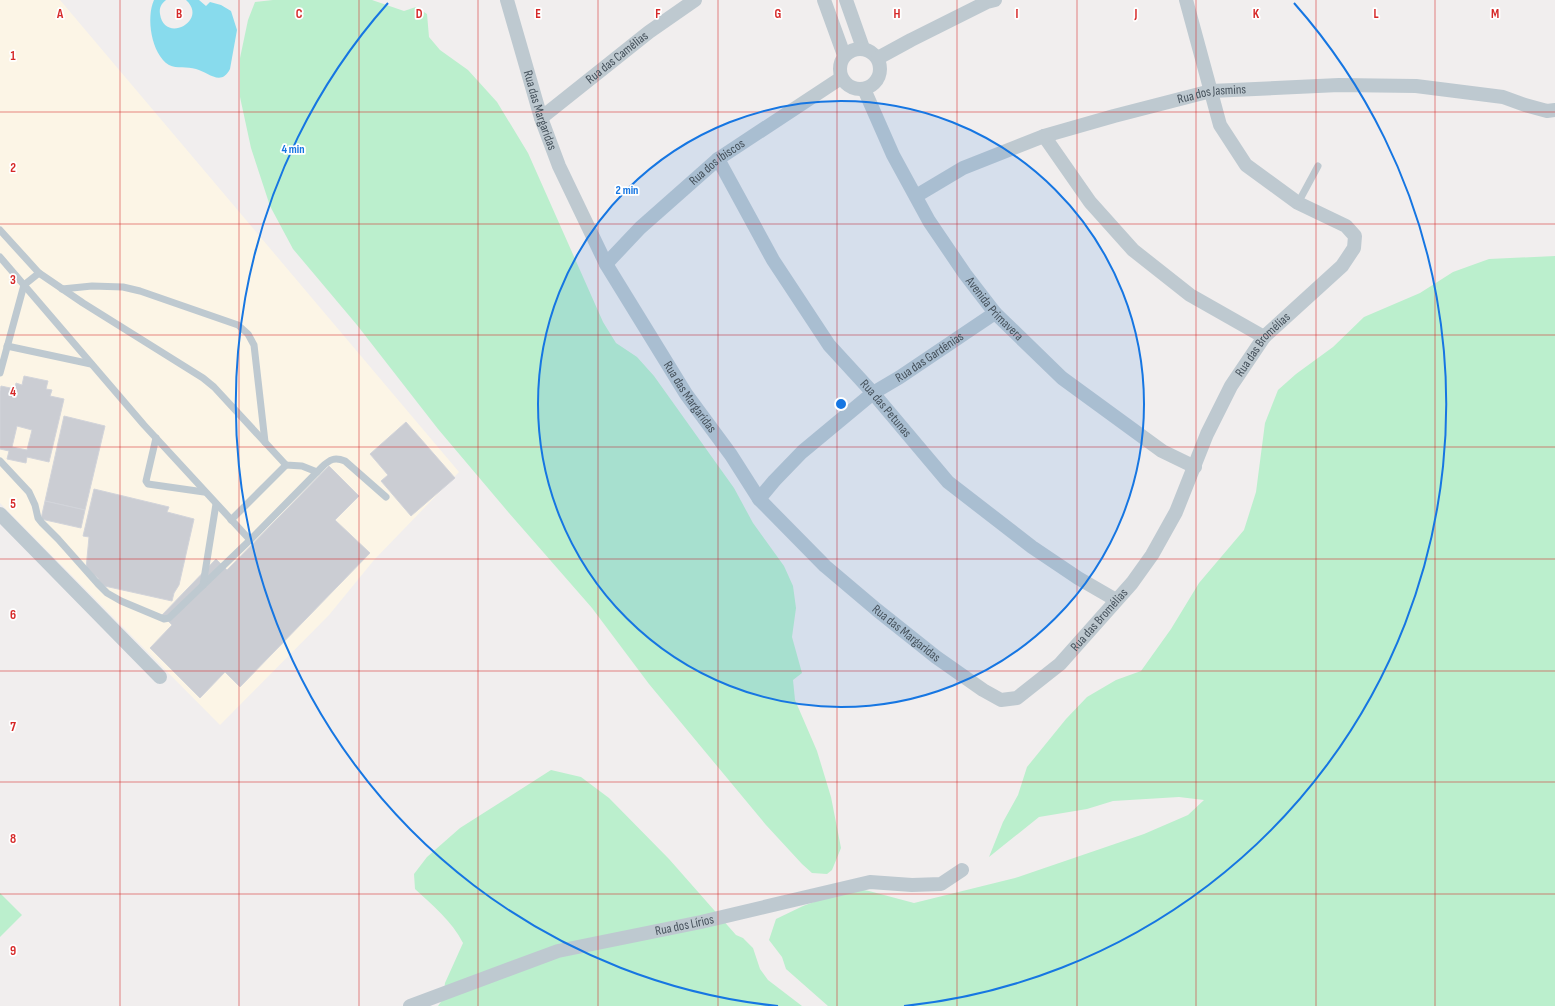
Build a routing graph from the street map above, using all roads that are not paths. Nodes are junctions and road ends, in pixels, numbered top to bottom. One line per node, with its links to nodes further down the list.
1 (507, 0): 14 (street, Rua das Margaridas)
2 (696, 0): 14 (street, Rua das Camélias)
3 (824, 0): 8 (street)
4 (846, 0): 7 (street)
5 (995, 0): 9 (street)
6 (1186, 0): 12 (street, Rua das Bromélias)
7 (863, 48): 8 (street); 9 (street)
8 (844, 55): 10 (street)
9 (878, 58): 11 (street)
10 (841, 78): 11 (street); 16 (street, Rua dos Ibiscos)
11 (864, 89): 18 (street, Avenida Primavera)
12 (1211, 91): 13 (street, Rua dos Jasmins); 15 (street, Rua dos Jasmins); 19 (street, Rua das Bromélias)
13 (1555, 110)
14 (542, 118): 22 (street, Rua das Margaridas)
15 (1044, 136): 18 (street, Rua dos Jasmins); 27 (street)
16 (718, 159): 22 (street, Rua dos Ibiscos); 31 (street, Rua das Petunas)
17 (1318, 166): 19 (lane)
18 (916, 196): 26 (street, Avenida Primavera)
19 (1298, 203): 27 (street, Rua das Bromélias)
20 (0, 230): 23 (lane)
21 (0, 257): 24 (lane)
22 (606, 264): 40 (street, Rua das Margaridas)
23 (38, 273): 24 (lane); 25 (lane)
24 (24, 285): 28 (lane); 29 (lane)
25 (62, 289): 33 (lane); 33 (lane)
26 (995, 313): 31 (street, Rua das Gardênias); 36 (street, Avenida Primavera)
27 (1264, 337): 36 (street, Rua das Bromélias)
28 (7, 346): 29 (lane); 30 (lane)
29 (91, 364): 32 (lane)
30 (0, 373)
31 (873, 393): 40 (street, Rua das Gardênias); 46 (street, Rua das Petunas)
32 (156, 438): 38 (lane); 38 (lane)
33 (266, 443): 35 (lane)
34 (0, 462): 45 (lane)
35 (286, 465): 37 (lane); 43 (lane)
36 (1195, 467): 46 (street, Rua das Bromélias)
37 (317, 472): 39 (lane); 44 (lane)
38 (204, 492): 41 (lane)
39 (386, 496)
40 (759, 499): 48 (street, Rua das Margaridas)
41 (216, 504): 43 (lane); 45 (lane)
42 (0, 514): 47 (street)
43 (231, 520): 44 (lane)
44 (250, 540): 45 (lane)
45 (203, 585)
46 (1116, 600): 48 (street, Rua das Bromélias)
47 (160, 677)
48 (1001, 700)
49 (962, 870): 50 (street, Rua dos Lírios)
50 (410, 1006)

